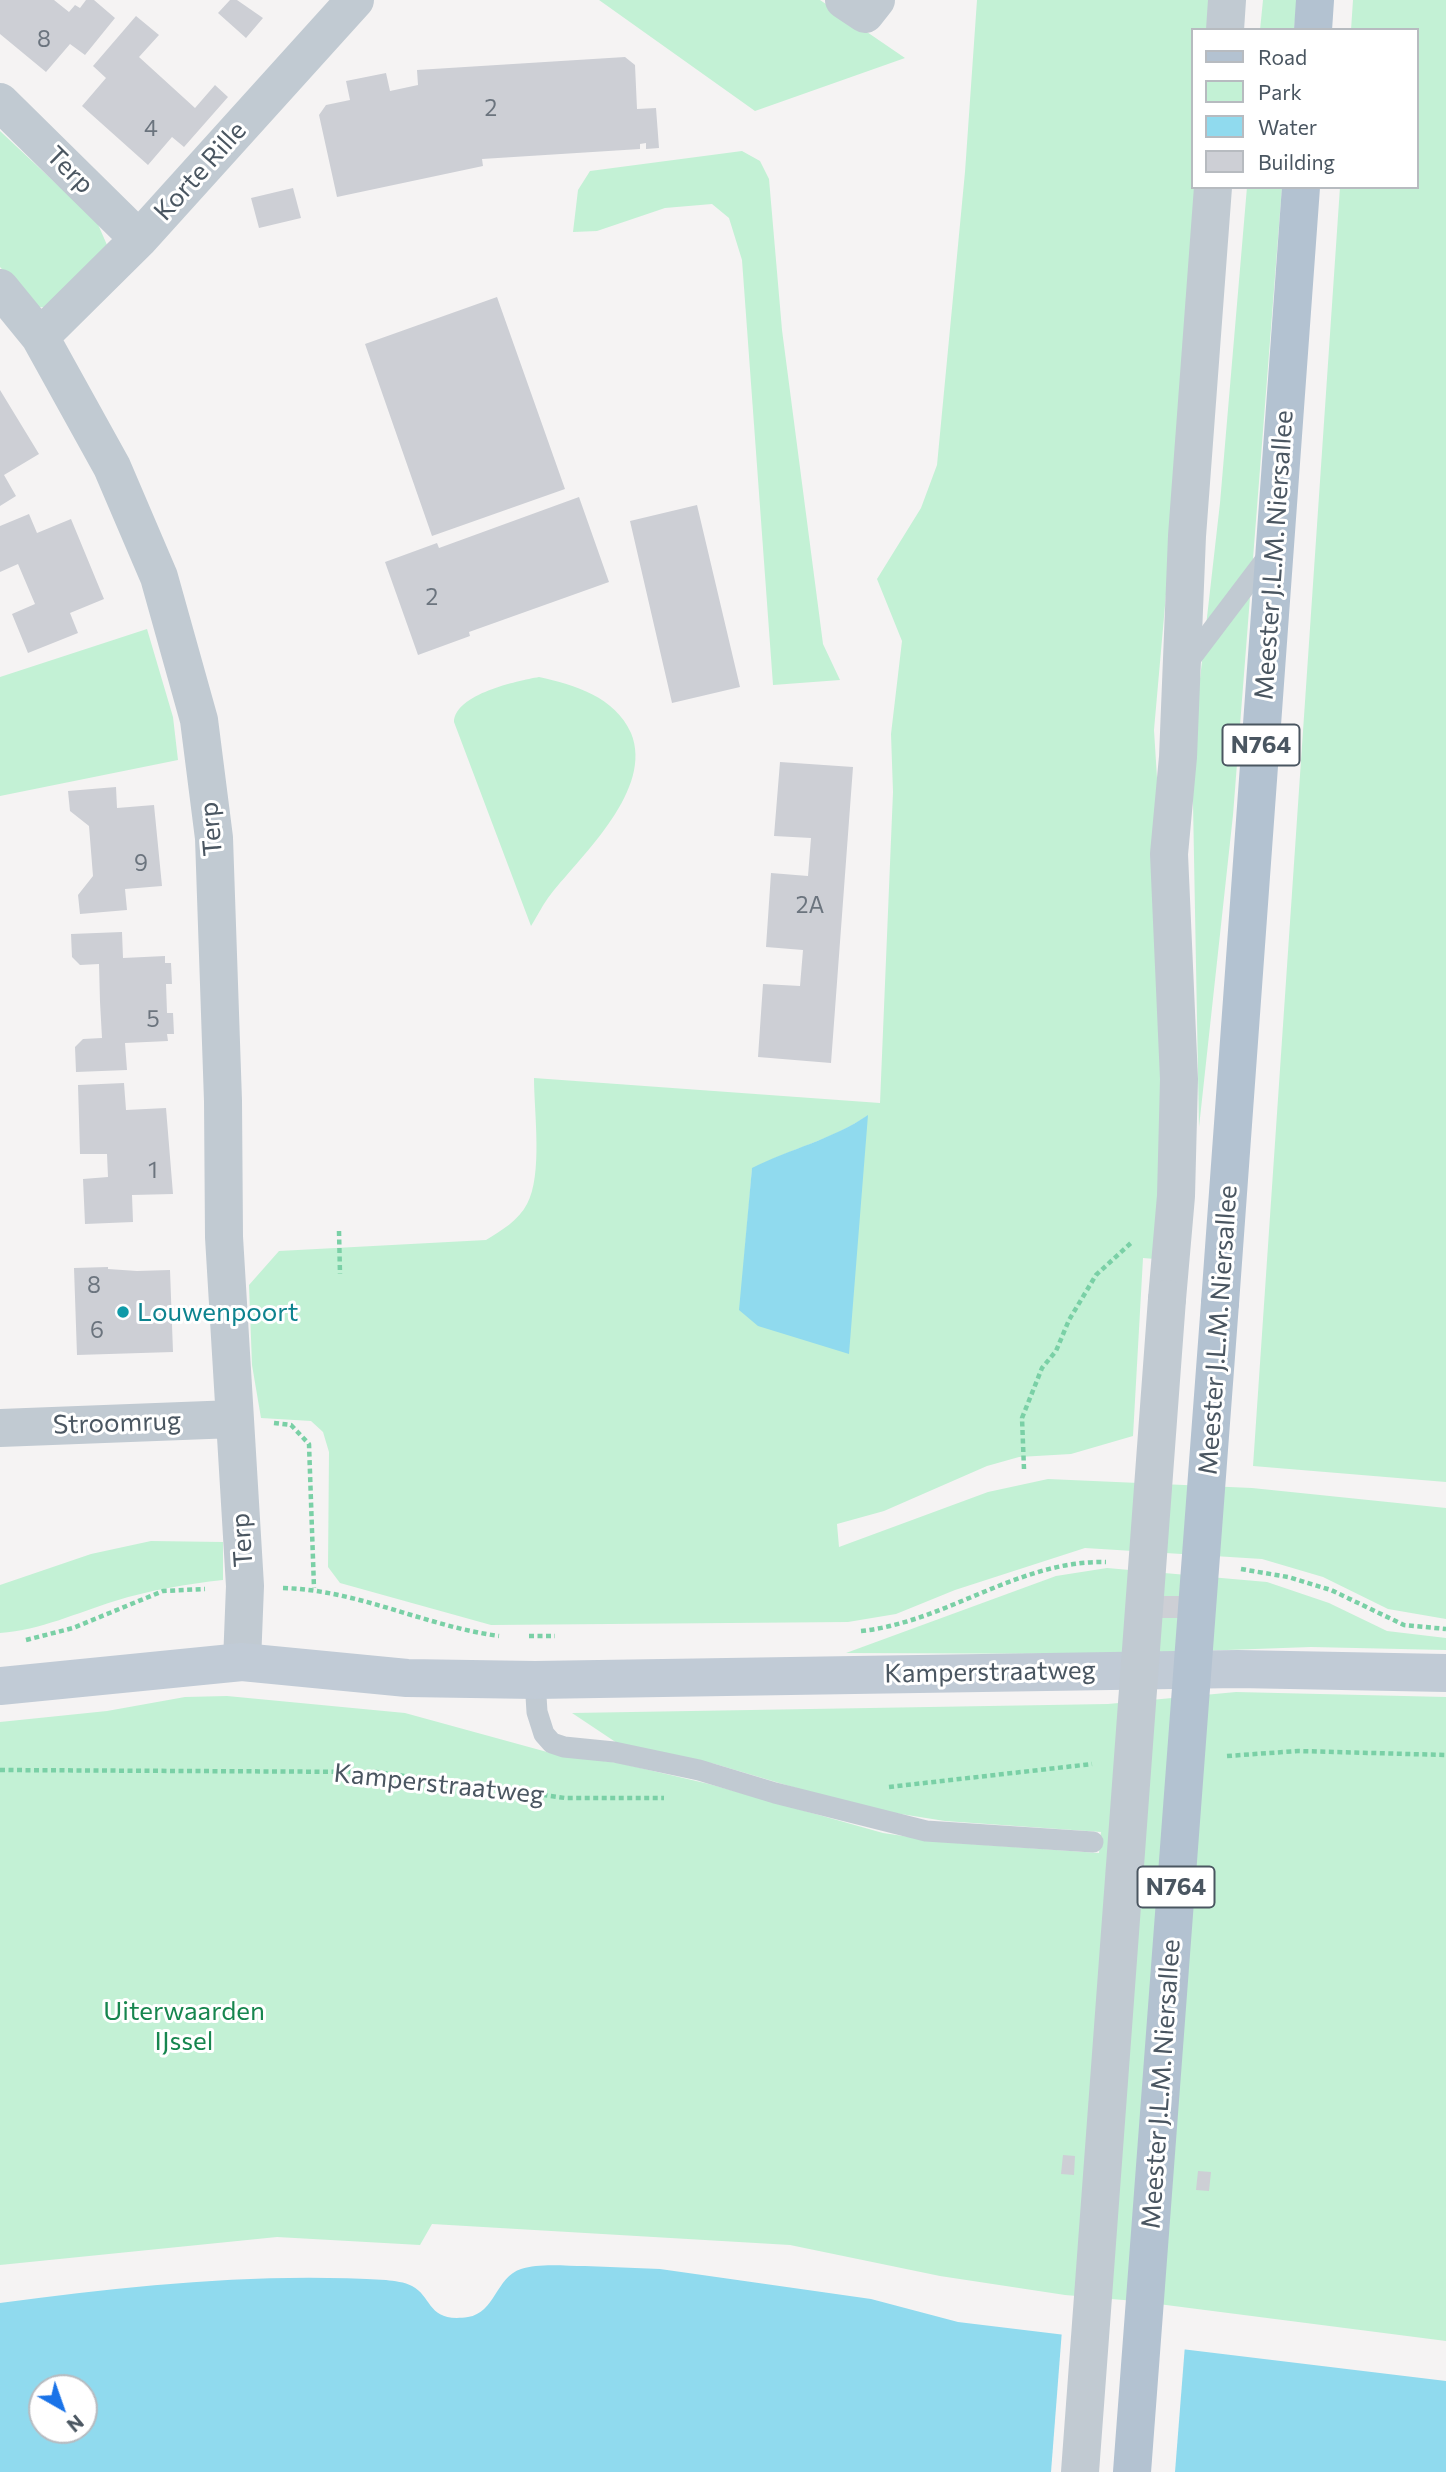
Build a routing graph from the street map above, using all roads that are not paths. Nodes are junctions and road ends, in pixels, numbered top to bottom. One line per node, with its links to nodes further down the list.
1 (355, 0): 11 (street, Korte Rille)
2 (844, 0): 3 (street)
3 (876, 0)
4 (1227, 0): 6 (street)
5 (1315, 0): 7 (main road)
6 (1225, 28)
7 (1313, 28)
8 (0, 102): 11 (street, Terp)
9 (1213, 189): 15 (street, Meester J.L.M. Niersallee)
10 (1301, 189): 14 (main road, Meester J.L.M. Niersallee / N764)
11 (139, 239): 13 (street, Korte Rille)
12 (0, 288): 13 (street, Terp)
13 (40, 337): 16 (street, Terp)
14 (1275, 548): 15 (lane); 24 (main road, Meester J.L.M. Niersallee / N764, bridge)
15 (1181, 670): 23 (street, Meester J.L.M. Niersallee, bridge)
16 (234, 1419): 17 (street, Stroomrug); 18 (street, Terp)
17 (0, 1428)
18 (242, 1662): 20 (main road, Kamperstraatweg); 21 (main road, Kamperstraatweg)
19 (1446, 1672): 20 (main road, Kamperstraatweg)
20 (535, 1680): 22 (lane, Kamperstraatweg)
21 (0, 1686)
22 (1093, 1842)
23 (1080, 2472)
24 (1132, 2472)

